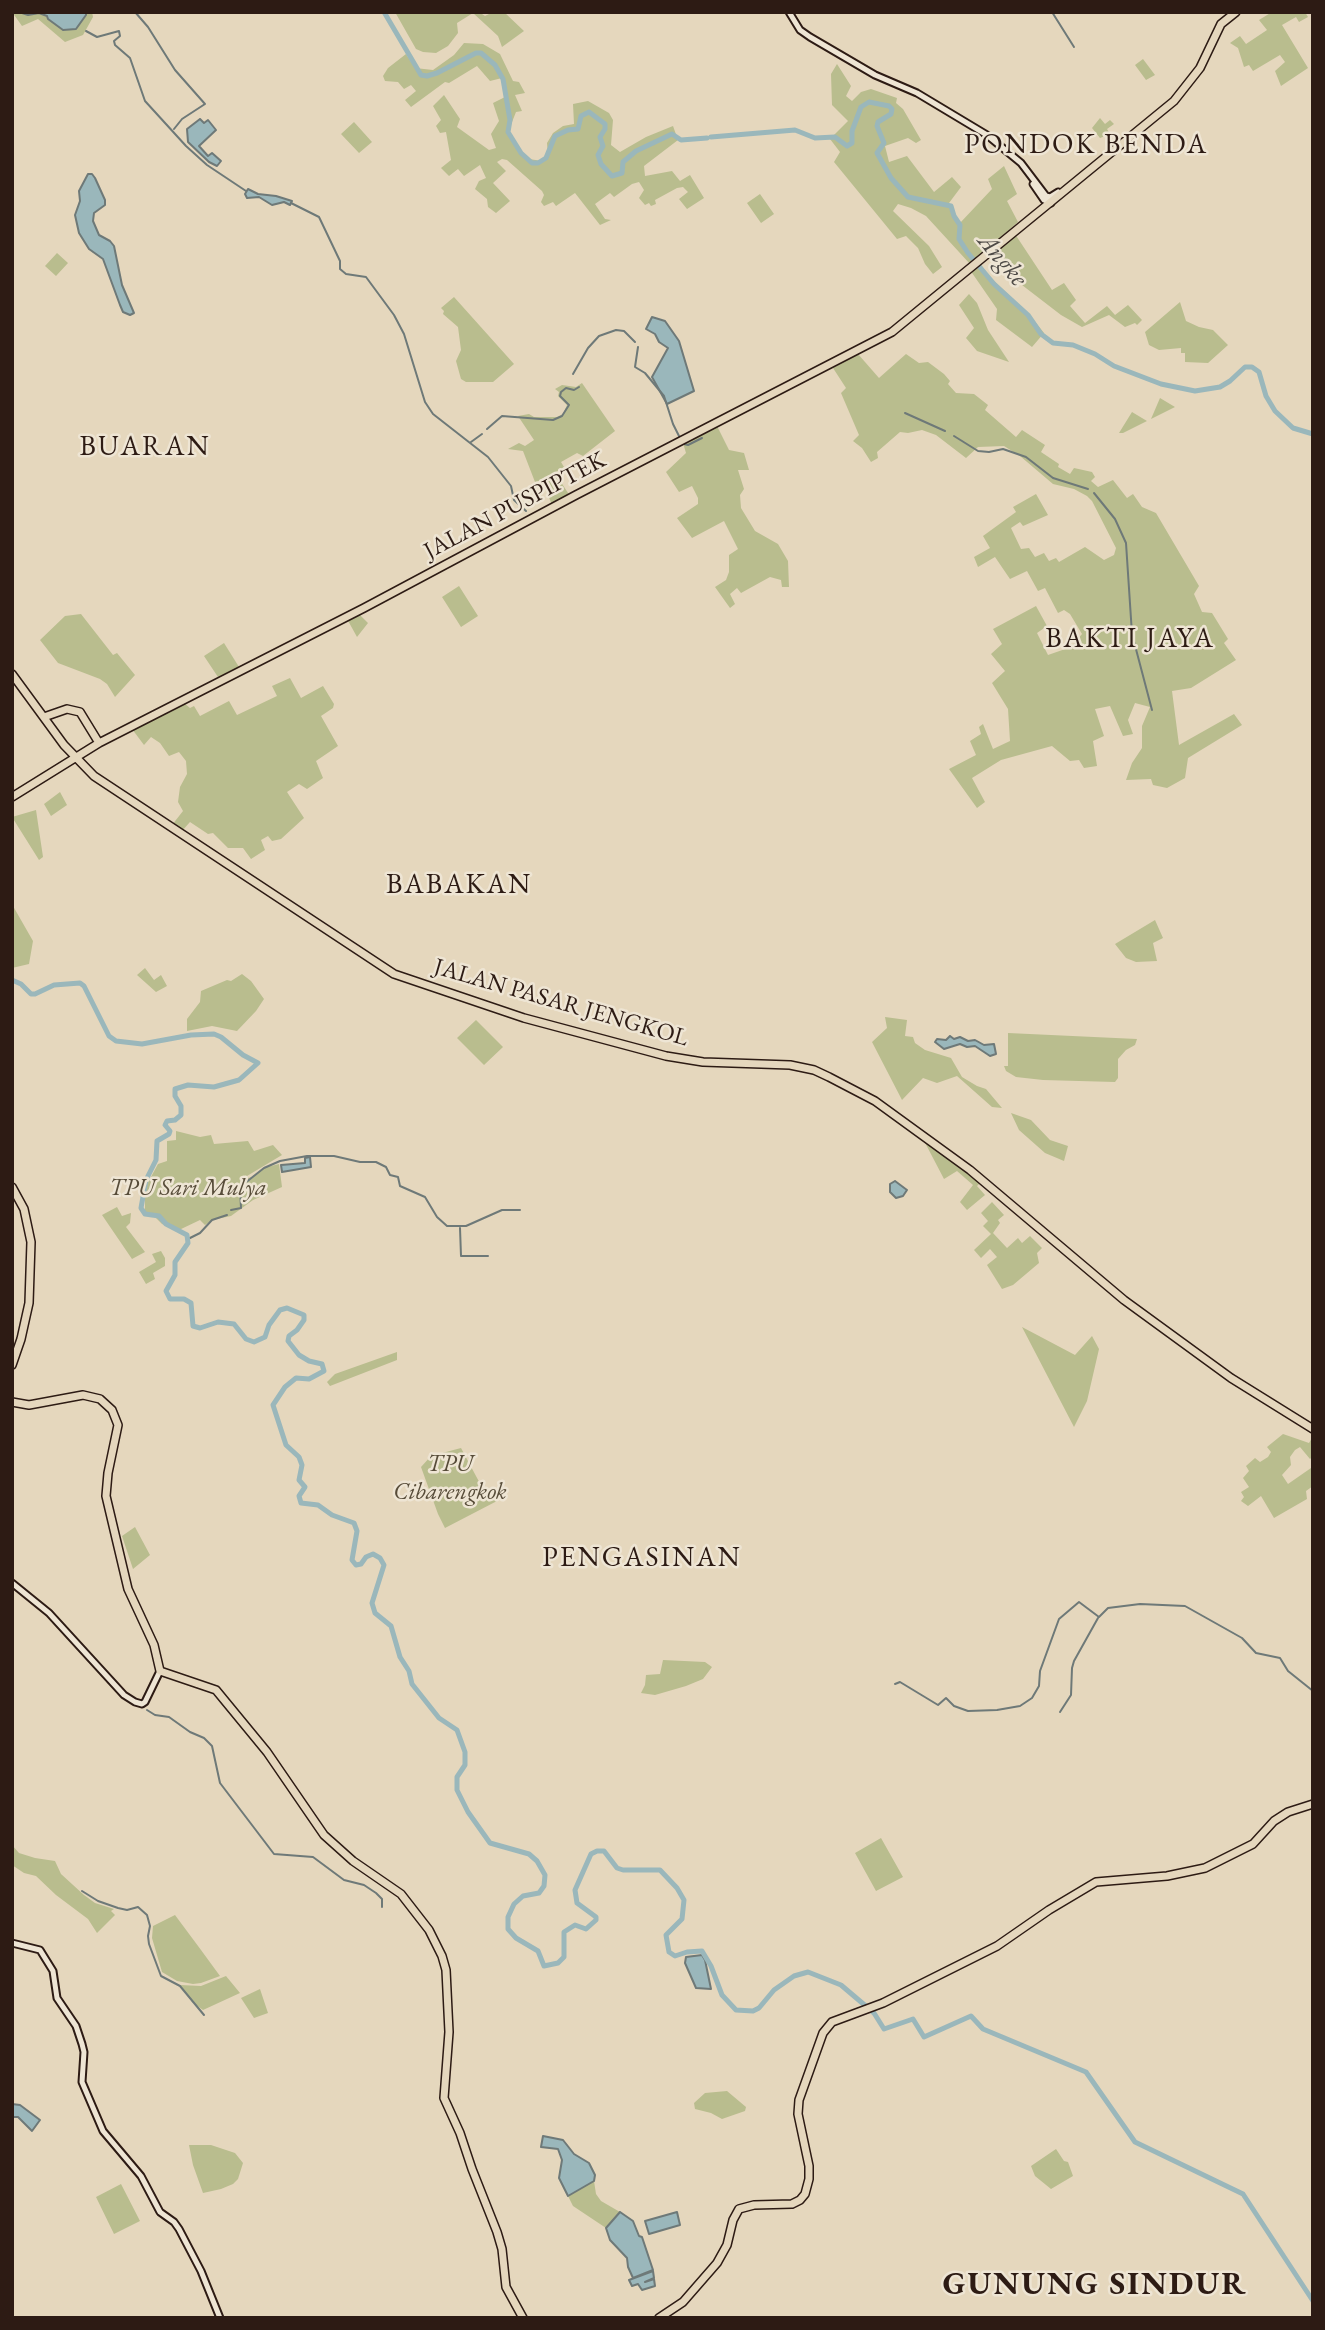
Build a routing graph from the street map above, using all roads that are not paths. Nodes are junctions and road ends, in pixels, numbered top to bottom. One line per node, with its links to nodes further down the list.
1 (789, 12): 4 (street)
2 (1228, 12): 5 (main road)
3 (1236, 12): 6 (main road)
4 (1027, 172): 5 (street); 6 (street)
5 (1058, 192): 6 (main road)
6 (1049, 202): 9 (main road, JALAN PUSPIPTEK)
7 (12, 674): 8 (main road, JALAN PASAR JENGKOL)
8 (47, 718): 9 (main road); 10 (main road, JALAN PASAR JENGKOL)
9 (99, 743): 11 (main road, JALAN PUSPIPTEK)
10 (64, 745): 11 (main road, JALAN PASAR JENGKOL); 14 (main road)
11 (75, 757): 12 (main road, JALAN PASAR JENGKOL); 13 (main road, JALAN PUSPIPTEK)
12 (85, 768): 13 (main road); 19 (main road, JALAN PASAR JENGKOL)
13 (52, 773): 14 (main road, JALAN PUSPIPTEK)
14 (32, 785): 15 (main road, JALAN PUSPIPTEK)
15 (12, 797)
16 (12, 1187): 17 (main road)
17 (12, 1365)
18 (12, 1402): 21 (main road)
19 (1313, 1429)
20 (12, 1583): 21 (street)
21 (160, 1671): 25 (main road)
22 (1313, 1804): 26 (main road)
23 (12, 1943): 24 (street)
24 (220, 2318)
25 (523, 2318)
26 (659, 2318)

